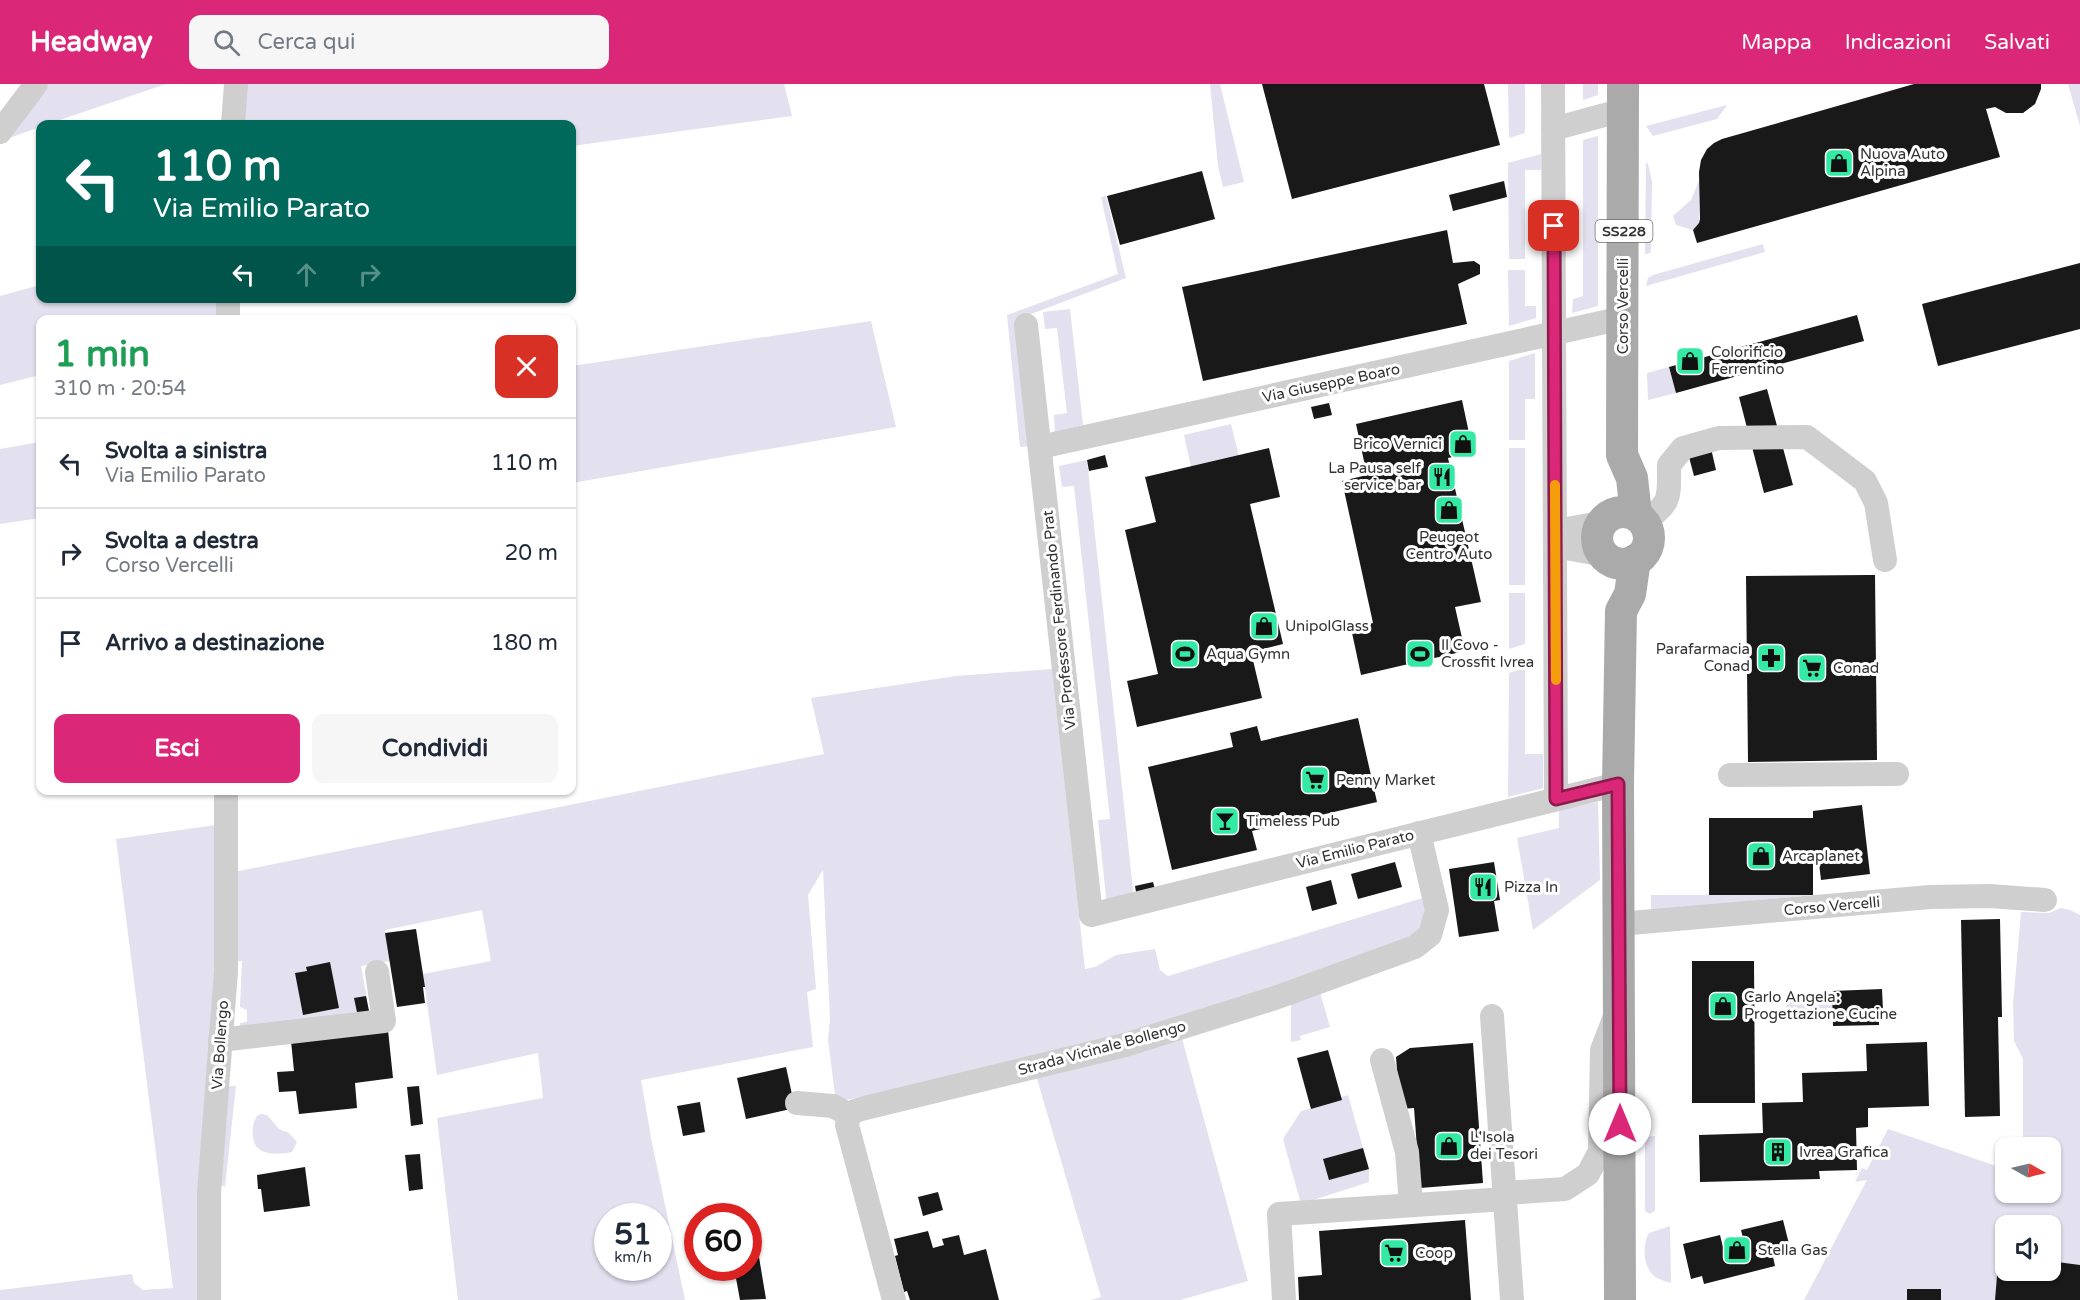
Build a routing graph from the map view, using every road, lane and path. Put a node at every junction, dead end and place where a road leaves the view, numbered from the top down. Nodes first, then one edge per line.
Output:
1 (36, 84) edge
2 (236, 84) edge
3 (1553, 84) edge
4 (1623, 97) edge
5 (233, 120) edge
6 (1553, 129) junction
7 (0, 132) edge
8 (1623, 318) junction
9 (1026, 325) dead end
10 (1554, 334) junction
11 (1040, 447) junction
12 (1623, 519) junction
13 (1555, 538) junction
14 (1616, 559) junction
15 (1885, 560) dead end
16 (1897, 774) dead end
17 (1730, 775) dead end
18 (1618, 784) junction
19 (226, 795) edge
20 (1556, 799) junction
21 (1419, 833) junction
22 (2045, 900) dead end
23 (1091, 915) joint
24 (1619, 924) junction
25 (377, 972) dead end
26 (1620, 1003) junction
27 (1492, 1016) dead end
28 (220, 1040) junction
29 (1382, 1060) dead end
30 (797, 1103) dead end
31 (849, 1115) junction
32 (1505, 1196) junction
33 (1411, 1205) junction
34 (209, 1300) edge
35 (894, 1300) edge
36 (1284, 1300) edge
37 (1512, 1300) edge
38 (1620, 1300) edge

1 - 7 street
2 - 5 street
3 - 6 street
4 - 6 street
4 - 8 main road, Corso Vercelli / SS228
6 - 10 street
8 - 10 street, Via Giuseppe Boaro
8 - 12 main road, Corso Vercelli / SS228
9 - 11 street, Via Professore Ferdinando Prat
10 - 11 street, Via Giuseppe Boaro
10 - 13 street
11 - 23 street, Via Professore Ferdinando Prat
12 - 13 street
12 - 14 main road
12 - 14 main road
12 - 15 street
13 - 14 street
13 - 20 street
14 - 18 main road
16 - 17 street
18 - 20 street, Via Emilio Parato
18 - 24 main road
19 - 28 street, Via Bollengo
20 - 21 street, Via Emilio Parato
21 - 23 street, Via Emilio Parato
21 - 31 street, Strada Vicinale Bollengo
22 - 24 street, Corso Vercelli
24 - 26 main road
25 - 28 street
26 - 32 street
26 - 38 main road
27 - 32 street
28 - 34 street, Via Bollengo
29 - 33 street
30 - 31 street
31 - 35 street
32 - 33 street
32 - 37 street
33 - 36 street

